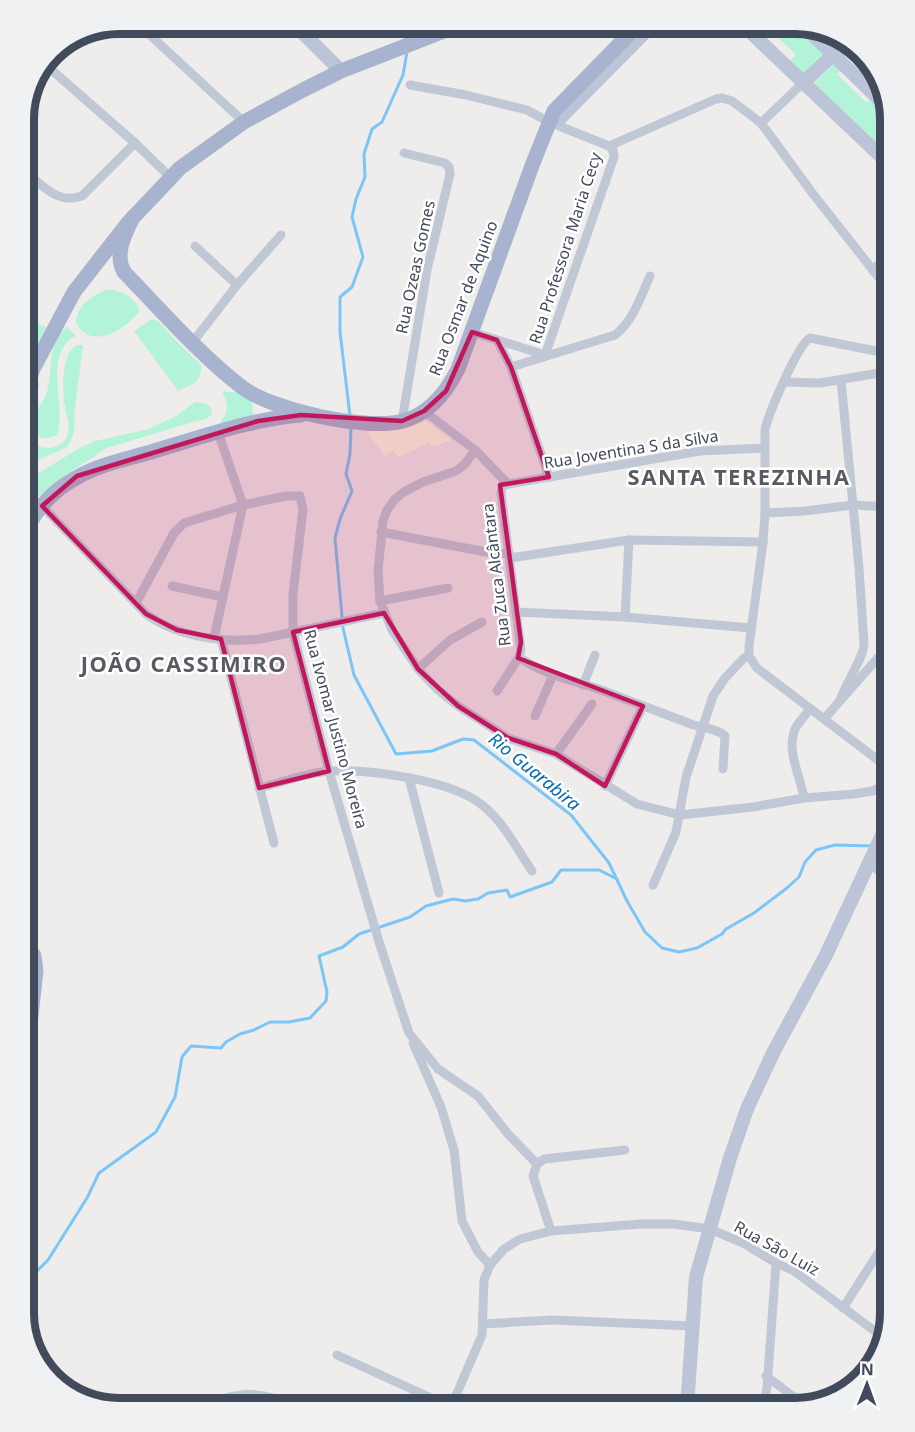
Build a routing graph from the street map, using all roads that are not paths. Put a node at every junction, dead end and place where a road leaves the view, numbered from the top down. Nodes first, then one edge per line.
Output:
1 (149, 34) edge
2 (304, 34) edge
3 (436, 34) edge
4 (628, 35) edge
5 (642, 35) edge
6 (754, 35) edge
7 (814, 37) edge
8 (841, 48) edge
9 (833, 56) junction
10 (51, 69) edge
11 (341, 71) junction
12 (804, 82) junction
13 (410, 85) dead end
14 (878, 99) edge
15 (244, 122) junction
16 (549, 122) junction
17 (761, 123) junction
18 (135, 143) junction
19 (609, 146) junction
20 (404, 153) dead end
21 (880, 155) edge
22 (170, 177) junction
23 (35, 179) edge
24 (133, 217) junction
25 (282, 235) dead end
26 (195, 246) dead end
27 (880, 263) edge
28 (873, 271) junction
29 (650, 276) dead end
30 (880, 280) edge
31 (237, 285) junction
32 (472, 332) junction
33 (497, 340) junction
34 (192, 343) junction
35 (880, 352) edge
36 (545, 355) junction
37 (35, 357) edge
38 (511, 367) junction
39 (880, 373) edge
40 (841, 380) junction
41 (785, 382) junction
42 (262, 398) junction
43 (424, 411) junction
44 (326, 417) junction
45 (258, 421) junction
46 (402, 421) junction
47 (218, 432) junction
48 (765, 448) junction
49 (475, 450) junction
50 (549, 477) junction
51 (506, 485) junction
52 (35, 502) edge
53 (243, 505) junction
54 (853, 505) junction
55 (42, 506) junction
56 (880, 506) edge
57 (765, 513) junction
58 (35, 518) edge
59 (381, 532) junction
60 (628, 540) junction
61 (763, 542) junction
62 (510, 556) junction
63 (172, 586) dead end
64 (448, 588) dead end
65 (223, 597) junction
66 (380, 601) junction
67 (136, 603) junction
68 (516, 612) junction
69 (384, 613) junction
70 (624, 617) junction
71 (482, 622) dead end
72 (751, 628) junction
73 (294, 632) junction
74 (218, 638) junction
75 (596, 655) dead end
76 (749, 656) junction
77 (880, 656) edge
78 (519, 657) junction
79 (418, 669) junction
80 (553, 675) junction
81 (583, 684) junction
82 (497, 691) dead end
83 (840, 701) junction
84 (592, 704) dead end
85 (643, 706) junction
86 (810, 709) junction
87 (535, 716) dead end
88 (824, 719) junction
89 (702, 728) junction
90 (556, 754) junction
91 (880, 762) edge
92 (723, 769) dead end
93 (329, 771) junction
94 (409, 778) junction
95 (605, 786) junction
96 (259, 788) junction
97 (880, 788) edge
98 (804, 798) junction
99 (680, 814) junction
100 (880, 841) edge
101 (274, 843) dead end
102 (870, 861) junction
103 (880, 869) edge
104 (532, 871) dead end
105 (653, 885) dead end
106 (440, 893) dead end
107 (34, 958) edge
108 (34, 987) edge
109 (409, 1033) junction
110 (625, 1150) dead end
111 (537, 1164) junction
112 (710, 1229) junction
113 (551, 1231) junction
114 (880, 1250) edge
115 (776, 1263) junction
116 (490, 1265) junction
117 (843, 1308) junction
118 (484, 1324) junction
119 (692, 1326) junction
120 (878, 1334) edge
121 (337, 1355) dead end
122 (766, 1376) junction
123 (227, 1397) edge
124 (274, 1397) edge
125 (431, 1397) edge
126 (456, 1398) edge
127 (688, 1398) edge
128 (764, 1398) edge
129 (795, 1398) edge

1 - 15 street
2 - 11 main road
3 - 11 main road
4 - 16 main road, Rua Osmar de Aquino
5 - 16 main road
6 - 12 main road
7 - 9 main road
8 - 9 main road
9 - 12 main road
9 - 14 main road
10 - 18 street
11 - 15 main road
12 - 17 street
12 - 21 main road
13 - 16 street
15 - 22 main road
16 - 19 street
16 - 32 main road, Rua Osmar de Aquino
17 - 19 street
17 - 28 street
18 - 22 street
18 - 23 street
19 - 36 street, Rua Professora Maria Cecy
20 - 46 street, Rua Ozeas Gomes
22 - 24 main road
24 - 34 main road, Rua Osmar de Aquino
24 - 37 main road
25 - 31 street
26 - 31 street
27 - 28 street
28 - 30 street
29 - 36 street
31 - 34 street
32 - 33 street, Rua Professora Maria Cecy
32 - 43 main road, Rua Osmar de Aquino
33 - 36 street, Rua Professora Maria Cecy
33 - 38 street
34 - 42 main road, Rua Osmar de Aquino
35 - 41 street
36 - 38 street
38 - 50 street
39 - 40 street
40 - 41 street
40 - 54 street
41 - 48 street
42 - 44 main road, Rua Osmar de Aquino
42 - 45 main road
43 - 46 main road, Rua Osmar de Aquino
43 - 49 street, Rua Zuca Alcântara
44 - 45 main road, Rua Osmar de Aquino
44 - 46 main road, Rua Osmar de Aquino
45 - 47 main road, Rua Osmar de Aquino
47 - 53 street
47 - 55 main road, Rua Osmar de Aquino
48 - 50 street, Rua Joventina S da Silva
48 - 57 street
49 - 51 street, Rua Zuca Alcântara
49 - 59 street
50 - 51 street, Rua Joventina S da Silva
51 - 62 street, Rua Zuca Alcântara
52 - 55 street
53 - 65 street
53 - 67 street
53 - 73 street, Rua Ivomar Justino Moreira
54 - 56 street
54 - 57 street
54 - 83 street
55 - 58 main road, Rua Osmar de Aquino
55 - 67 street
57 - 61 street
59 - 62 street
59 - 66 street
60 - 61 street
60 - 62 street
60 - 70 street
61 - 72 street
62 - 68 street, Rua Zuca Alcântara
63 - 65 street
64 - 66 street
65 - 74 street
66 - 69 street
67 - 74 street
68 - 70 street
68 - 78 street, Rua Zuca Alcântara
69 - 73 street
69 - 79 street
70 - 72 street
71 - 79 street
72 - 76 street
73 - 74 street
73 - 93 street, Rua Ivomar Justino Moreira
74 - 96 street
75 - 81 street
76 - 86 street
76 - 89 street
77 - 83 street
78 - 80 street
78 - 82 street, Rua Zuca Alcântara
79 - 90 street
80 - 81 street
80 - 87 street
81 - 85 street
83 - 88 street
84 - 90 street
85 - 89 street
85 - 95 street
86 - 88 street
86 - 98 street
88 - 91 street
89 - 92 street
89 - 99 street
90 - 95 street
93 - 94 street
93 - 96 street
93 - 109 street, Rua Ivomar Justino Moreira
94 - 104 street
94 - 106 street
95 - 99 street
96 - 101 street
97 - 98 street
98 - 99 street
99 - 105 street
100 - 102 main road
102 - 103 street
102 - 112 main road
107 - 108 main road
109 - 111 street
109 - 116 street, Rua Ivomar Justino Moreira
110 - 111 street
111 - 113 street
112 - 113 street, Rua São Luiz
112 - 115 street, Rua São Luiz
112 - 119 main road
113 - 116 street, Rua São Luiz
114 - 117 street
115 - 117 street, Rua São Luiz
115 - 122 street
116 - 118 street
117 - 120 street, Rua São Luiz
118 - 119 street
118 - 126 street
119 - 127 main road
121 - 125 street
122 - 128 street
122 - 129 street
123 - 124 street

